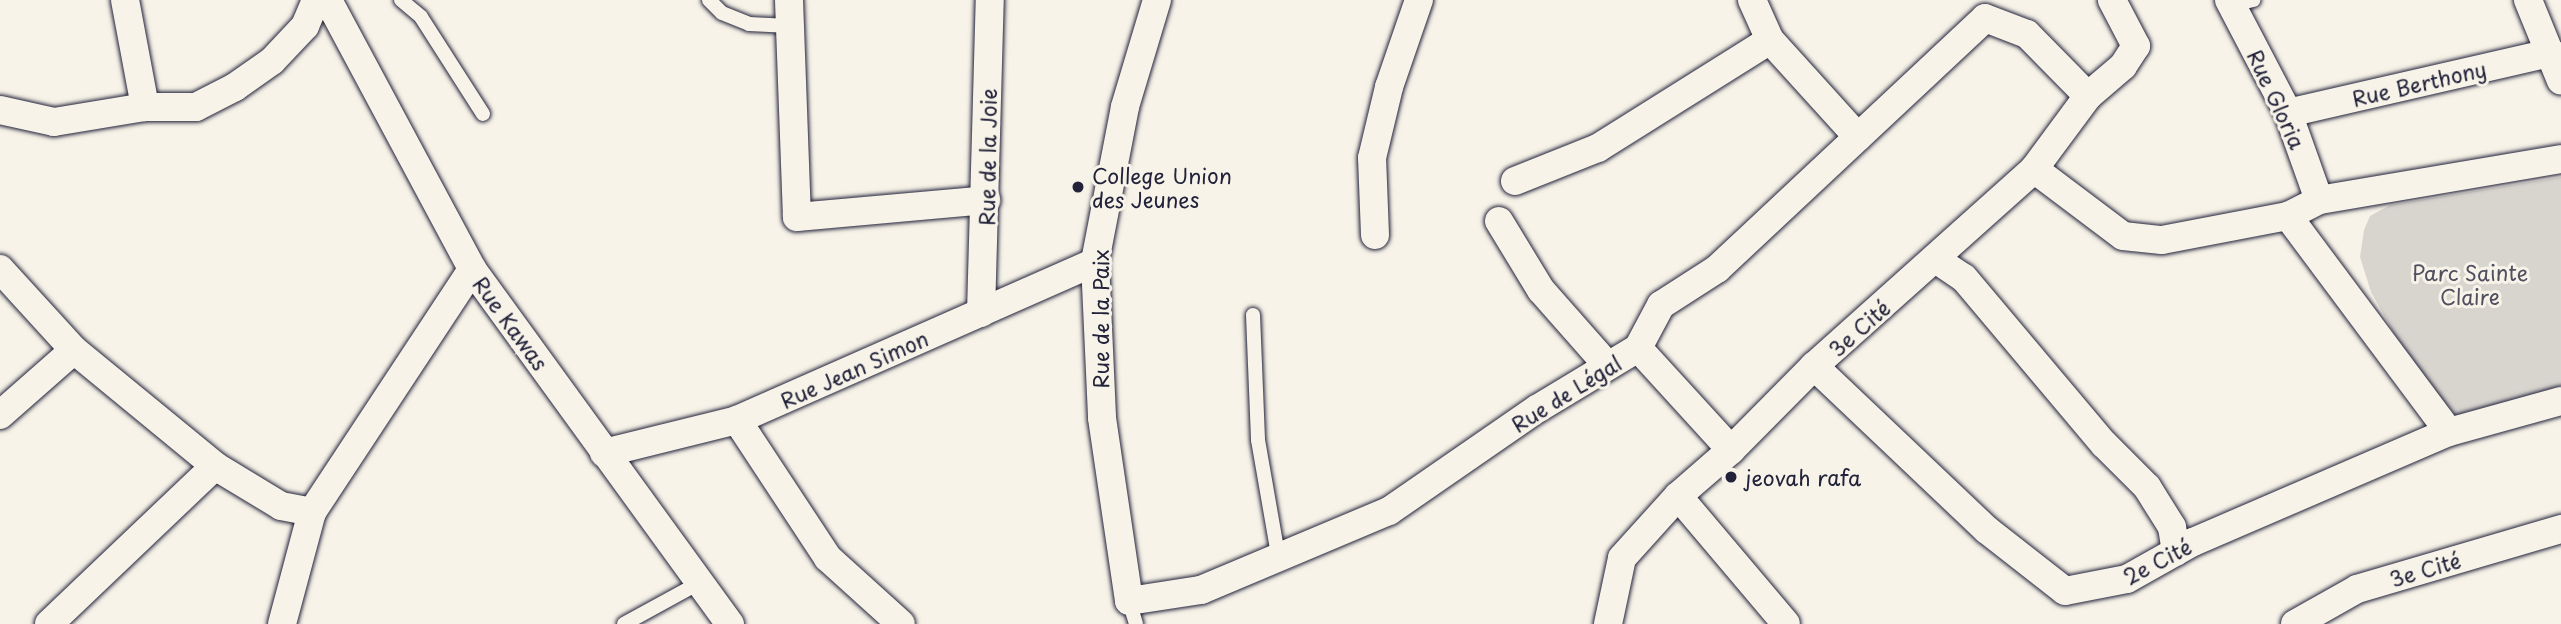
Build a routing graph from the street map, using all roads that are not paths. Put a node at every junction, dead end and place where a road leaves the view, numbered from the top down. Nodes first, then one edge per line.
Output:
1 (125, 0) edge
2 (316, 0) edge
3 (328, 0) edge
4 (401, 0) edge
5 (709, 0) edge
6 (990, 0) edge
7 (1157, 0) edge
8 (1419, 0) edge
9 (1752, 0) edge
10 (2112, 0) edge
11 (2528, 0) edge
12 (2238, 2) edge
13 (789, 13) edge
14 (1770, 40) junction
15 (2551, 53) junction
16 (2561, 81) edge
17 (2088, 96) junction
18 (145, 107) junction
19 (0, 110) edge
20 (2288, 113) junction
21 (484, 114) dead end
22 (1857, 138) junction
23 (2561, 159) edge
24 (2036, 164) junction
25 (1515, 181) dead end
26 (986, 200) junction
27 (2319, 200) junction
28 (2288, 216) junction
29 (1499, 221) dead end
30 (1375, 235) dead end
31 (1937, 260) junction
32 (1096, 262) junction
33 (0, 269) edge
34 (472, 269) junction
35 (982, 313) junction
36 (1253, 315) dead end
37 (1638, 348) junction
38 (74, 350) junction
39 (1608, 366) junction
40 (1814, 366) junction
41 (2561, 401) edge
42 (0, 415) edge
43 (737, 420) junction
44 (2449, 432) junction
45 (1731, 450) junction
46 (604, 453) junction
47 (215, 466) junction
48 (1678, 496) junction
49 (312, 512) junction
50 (2561, 529) edge
51 (2176, 552) junction
52 (1279, 559) junction
53 (697, 584) junction
54 (1132, 612) edge
55 (49, 624) edge
56 (282, 624) edge
57 (624, 624) edge
58 (730, 624) edge
59 (901, 624) edge
60 (1608, 624) edge
61 (1786, 624) edge
62 (2295, 624) edge

1 - 18 street
2 - 18 street
3 - 34 street, Rue Kawas
4 - 21 lane
5 - 13 lane
6 - 26 street, Rue de la Joie
7 - 32 street, Rue de la Paix
8 - 30 street
9 - 14 street
10 - 17 street, 3e Cité
11 - 15 street
12 - 20 street, Rue Gloria
13 - 26 street
14 - 22 street
14 - 25 street
15 - 16 street
15 - 20 street, Rue Berthony
17 - 22 street, Rue de Légal
17 - 24 street, 3e Cité
18 - 19 street
20 - 27 street, Rue Gloria
22 - 37 street, Rue de Légal
23 - 27 street
24 - 28 street
24 - 31 street, 3e Cité
26 - 35 street, Rue de la Joie
27 - 28 street
28 - 44 street
29 - 39 street
31 - 40 street, 3e Cité
31 - 51 street
32 - 35 street, Rue Jean Simon
32 - 54 street, Rue de la Paix
33 - 38 street
34 - 46 street, Rue Kawas
34 - 49 street
35 - 43 street, Rue Jean Simon
36 - 52 lane
37 - 39 street, Rue de Légal
37 - 45 street
38 - 42 street
38 - 47 street
39 - 52 street, Rue de Légal
40 - 45 street, 3e Cité
40 - 51 street, 2e Cité
41 - 44 street, 2e Cité
43 - 46 street, Rue Jean Simon
43 - 59 street
44 - 51 street, 2e Cité
45 - 48 street, 3e Cité
46 - 53 street, Rue Kawas
47 - 49 street
47 - 55 street
48 - 60 street, 3e Cité
48 - 61 street
49 - 56 street
50 - 62 street, 3e Cité
52 - 54 street, Rue de Légal
53 - 57 lane
53 - 58 street, Rue Kawas

